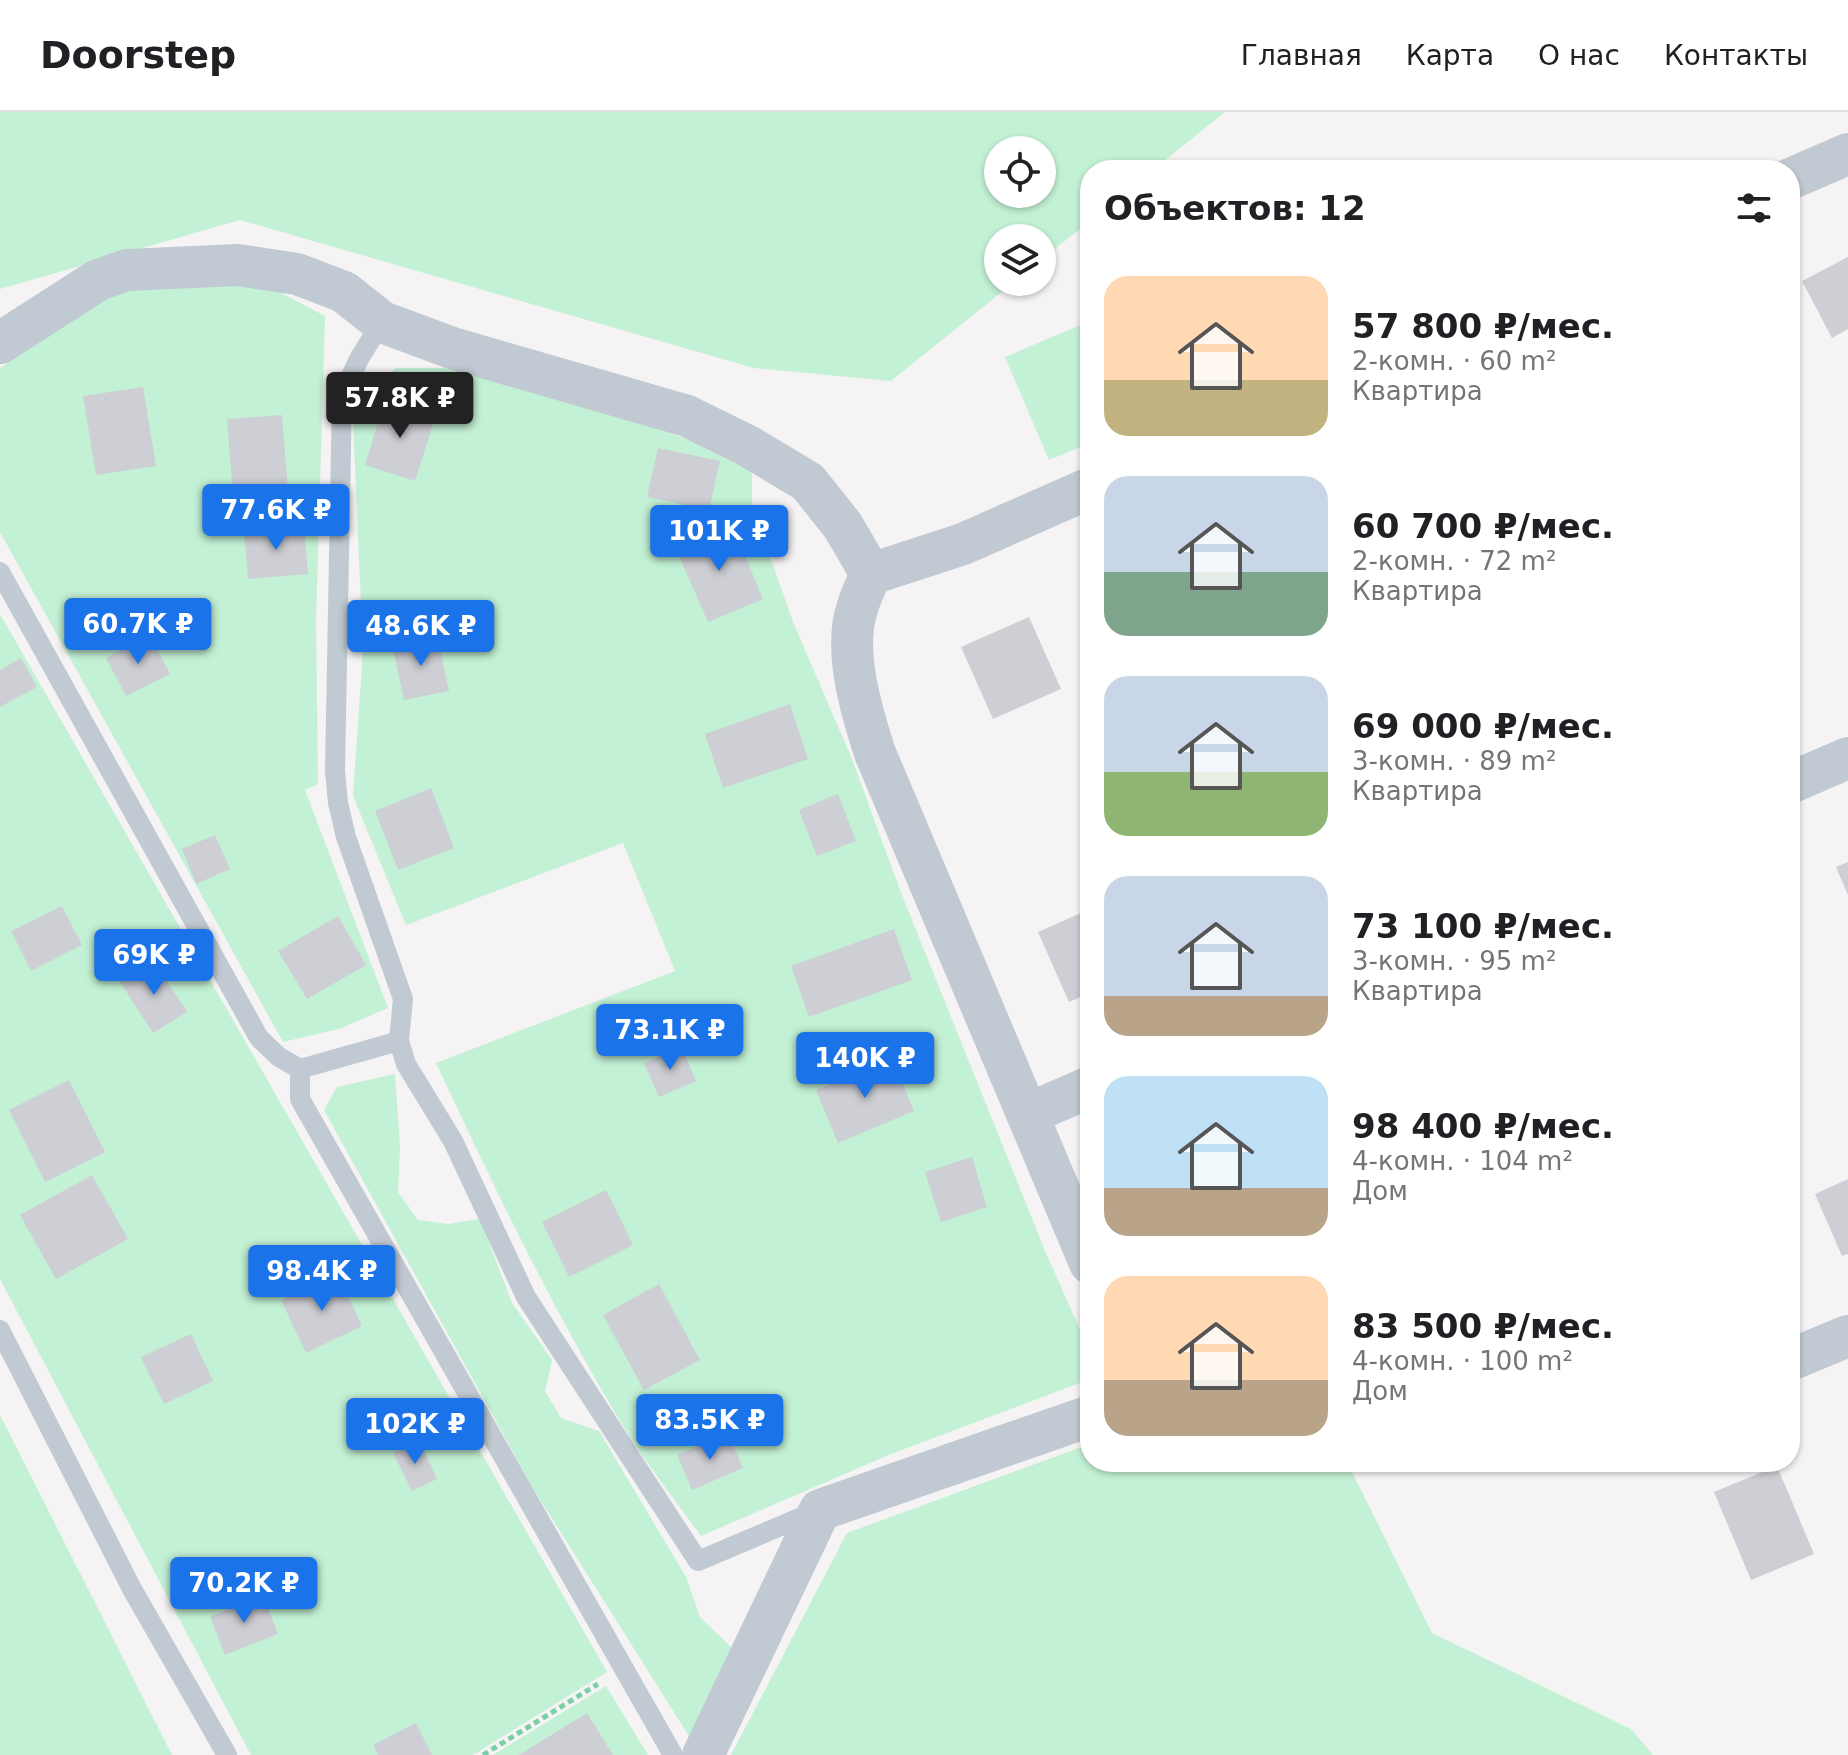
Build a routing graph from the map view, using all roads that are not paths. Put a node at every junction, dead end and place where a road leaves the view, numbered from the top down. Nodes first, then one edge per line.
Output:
1 (1848, 154) edge
2 (1800, 175) edge
3 (382, 322) junction
4 (0, 343) edge
5 (1080, 492) edge
6 (0, 572) edge
7 (871, 574) junction
8 (1848, 758) edge
9 (1800, 779) edge
10 (399, 1041) junction
11 (300, 1069) junction
12 (1080, 1091) edge
13 (1028, 1114) junction
14 (1080, 1239) edge
15 (0, 1330) edge
16 (1848, 1336) edge
17 (1800, 1356) edge
18 (1080, 1419) edge
19 (820, 1510) junction
20 (227, 1755) edge
21 (673, 1755) edge
22 (703, 1755) edge

1 - 2 street
3 - 4 street
3 - 7 street
3 - 10 lane
5 - 7 street
6 - 11 lane
7 - 13 street
8 - 9 street
10 - 11 lane
10 - 19 lane
11 - 21 lane
12 - 13 street
13 - 14 street
15 - 20 lane
16 - 17 street
18 - 19 street
19 - 22 street

